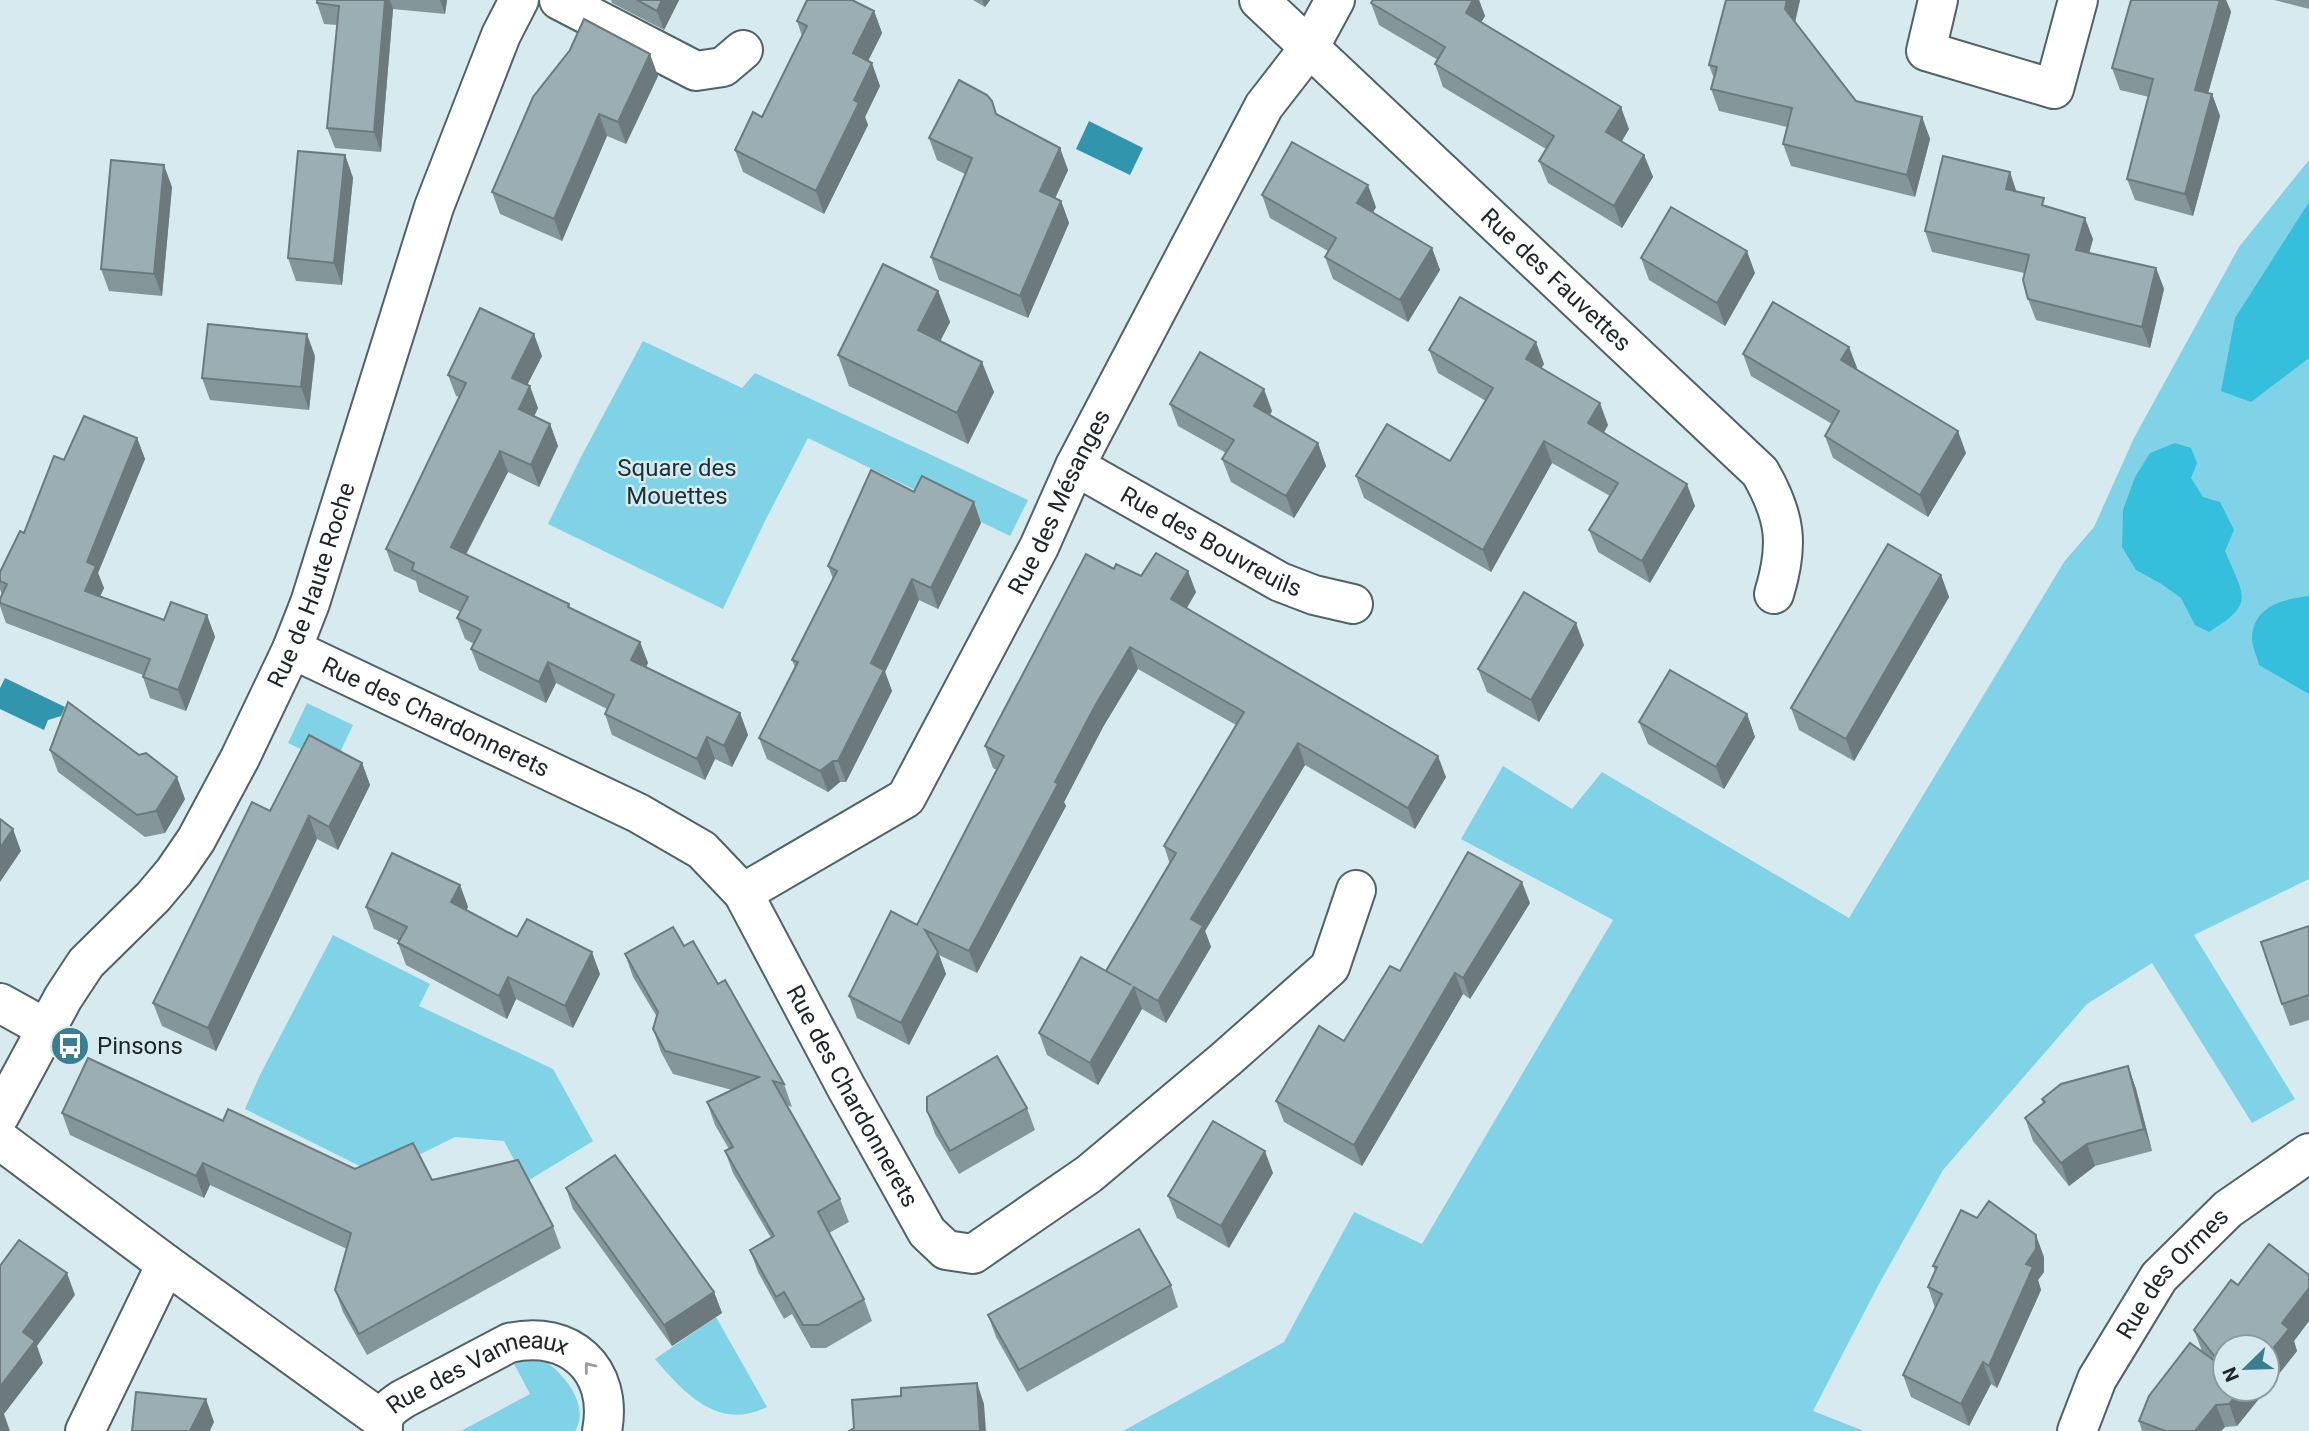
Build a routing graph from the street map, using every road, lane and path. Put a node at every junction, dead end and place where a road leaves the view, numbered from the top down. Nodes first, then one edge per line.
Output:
1 (519, 0) edge
2 (559, 0) edge
3 (1259, 0) edge
4 (1335, 0) edge
5 (1938, 0) edge
6 (2078, 0) edge
7 (1309, 48) junction
8 (743, 50) dead end
9 (1075, 466) junction
10 (1774, 594) dead end
11 (1353, 604) dead end
12 (292, 649) junction
13 (1356, 890) dead end
14 (743, 893) junction
15 (0, 1003) edge
16 (47, 1030) junction
17 (0, 1115) edge
18 (0, 1140) edge
19 (2309, 1153) edge
20 (166, 1264) junction
21 (383, 1425) edge
22 (85, 1431) edge
23 (602, 1431) edge
24 (2077, 1431) edge

1 - 12 street, Rue de Haute Roche
2 - 8 street
3 - 7 street, Rue des Fauvettes
4 - 7 street, Rue des Mésanges
5 - 6 street
7 - 9 street, Rue des Mésanges
7 - 10 street, Rue des Fauvettes
9 - 11 street, Rue des Bouvreuils
9 - 14 street, Rue des Mésanges
12 - 14 street, Rue des Chardonnerets
12 - 16 street, Rue de Haute Roche
13 - 14 street, Rue des Chardonnerets
15 - 16 street
16 - 17 street, Rue de Haute Roche
18 - 20 street, Rue des Vanneaux
19 - 24 street, Rue des Ormes
20 - 21 street, Rue des Vanneaux
20 - 22 street
23 -> 21 street, Rue des Vanneaux

